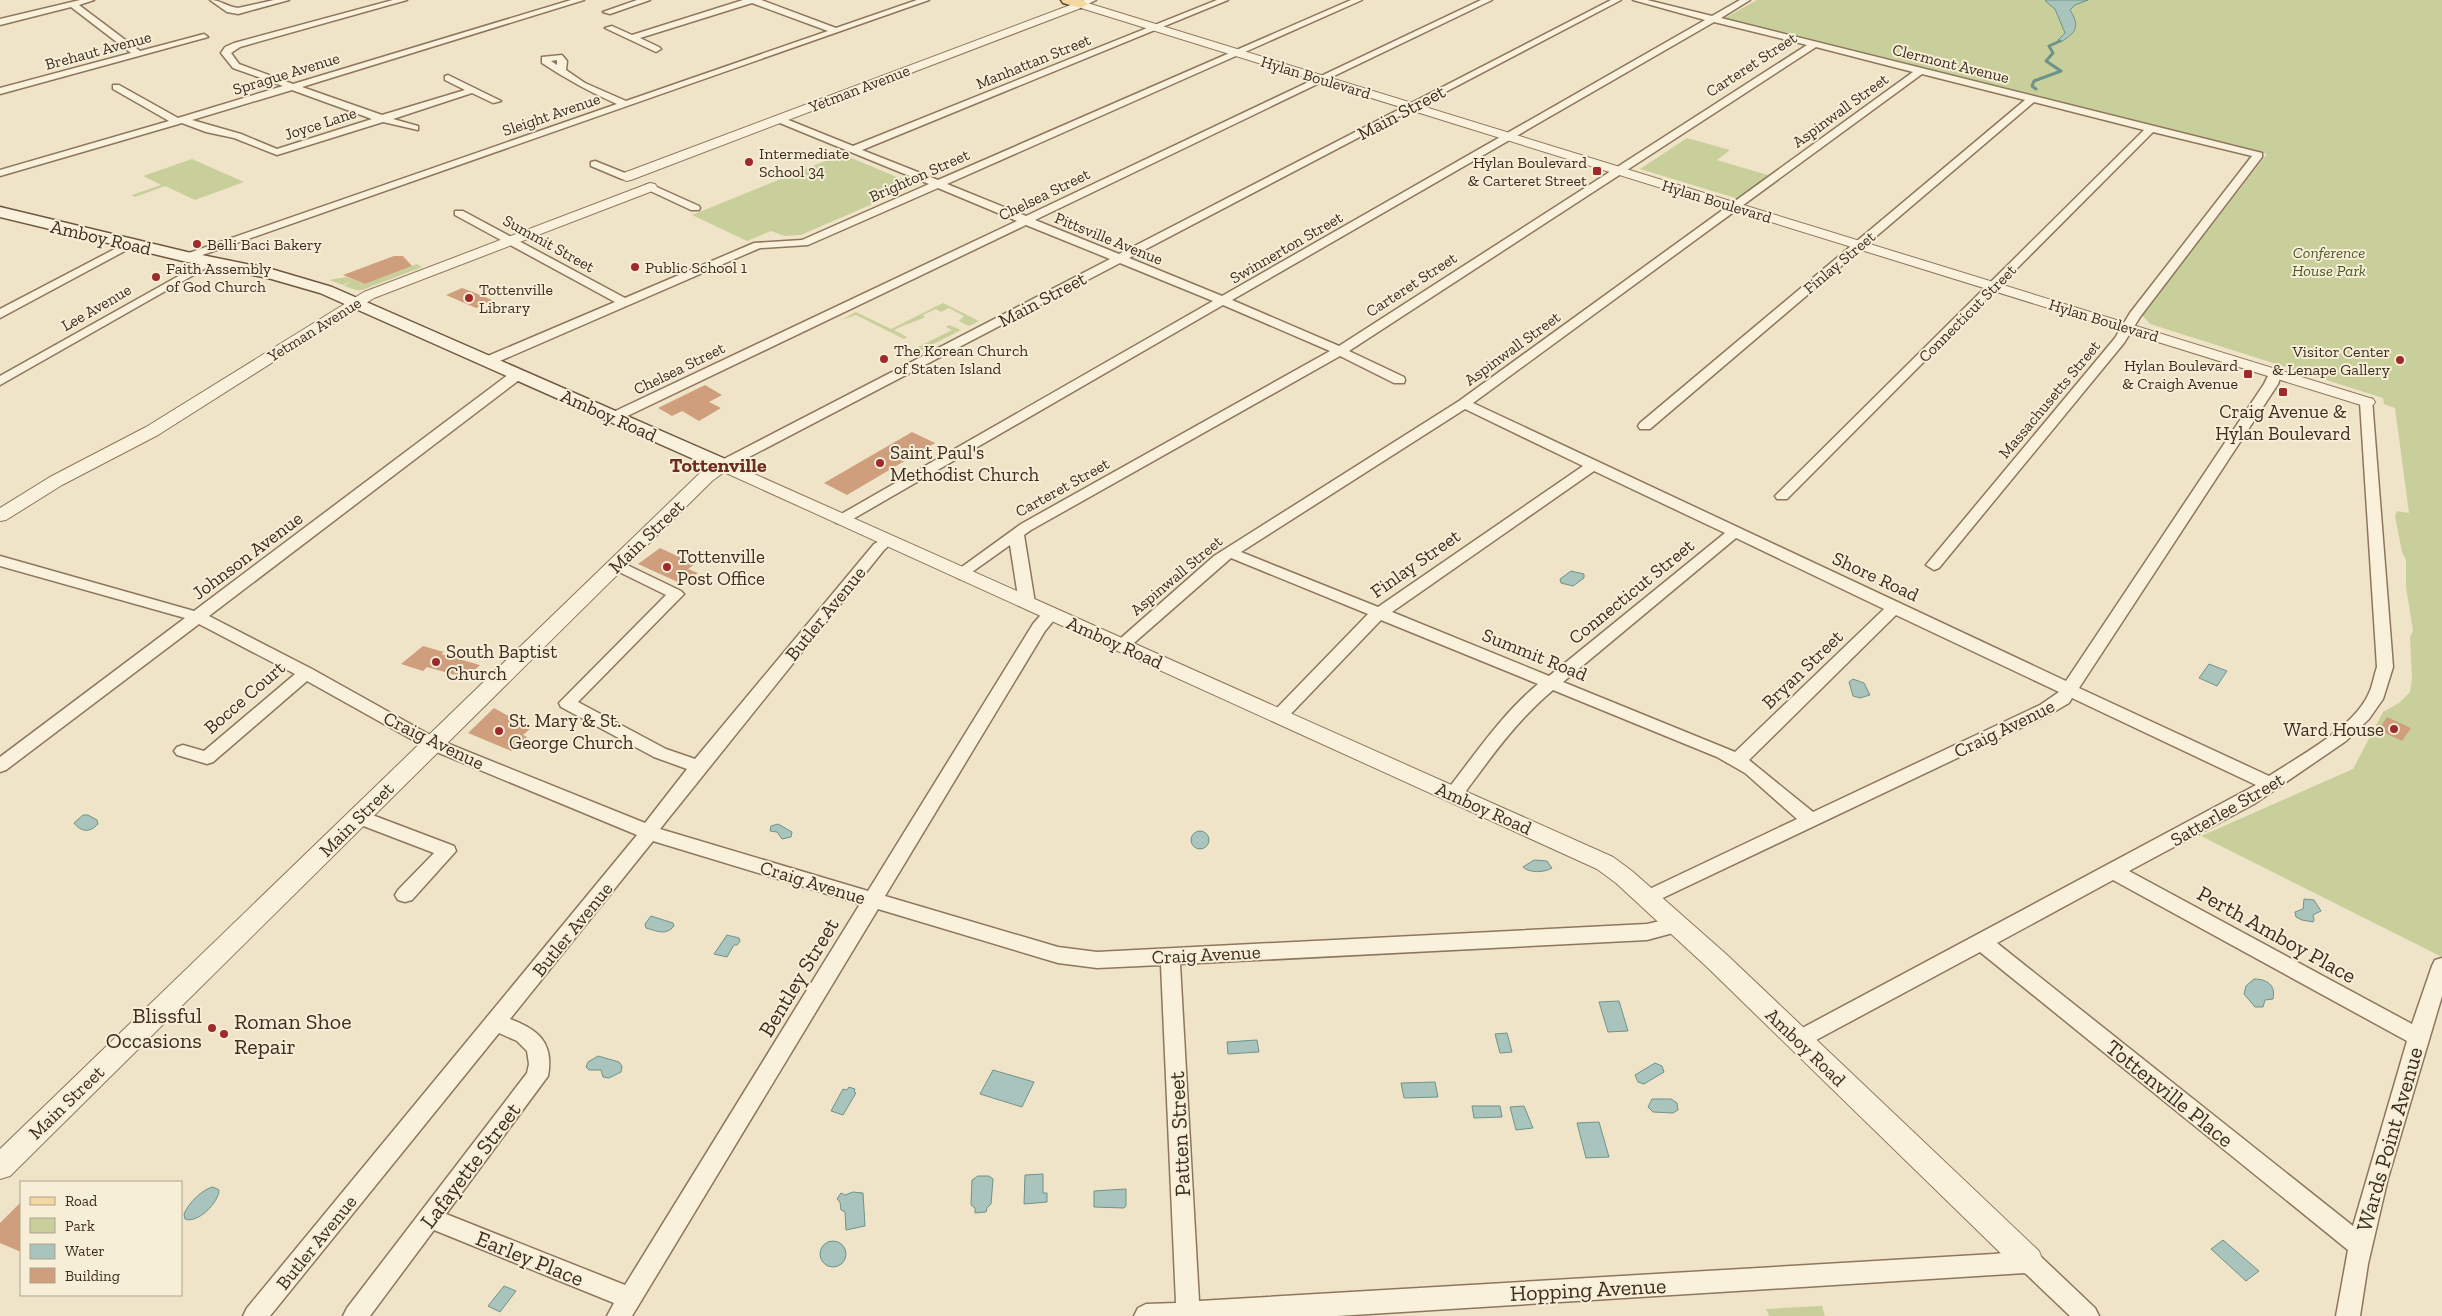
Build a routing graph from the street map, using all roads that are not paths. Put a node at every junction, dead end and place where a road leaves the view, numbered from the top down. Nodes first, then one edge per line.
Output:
1 (90, 0) edge
2 (214, 0) edge
3 (285, 0) edge
4 (403, 0) edge
5 (580, 0) edge
6 (752, 0) edge
7 (925, 0) edge
8 (1224, 0) edge
9 (1358, 0) edge
10 (1488, 0) edge
11 (1617, 0) edge
12 (1637, 0) edge
13 (1746, 0) edge
14 (639, 1) edge
15 (1081, 1) edge
16 (72, 4) junction
17 (607, 12) dead end
18 (1712, 19) junction
19 (0, 22) edge
20 (1157, 27) junction
21 (609, 28) dead end
22 (836, 31) junction
23 (204, 37) dead end
24 (632, 38) junction
25 (1813, 45) junction
26 (656, 49) dead end
27 (1239, 53) junction
28 (138, 54) junction
29 (1920, 71) junction
30 (561, 72) dead end
31 (448, 78) dead end
32 (1323, 79) junction
33 (116, 87) dead end
34 (292, 87) junction
35 (473, 90) junction
36 (0, 91) edge
37 (2032, 99) junction
38 (496, 101) dead end
39 (625, 104) junction
40 (1412, 106) junction
41 (381, 118) junction
42 (778, 119) junction
43 (180, 121) junction
44 (414, 128) dead end
45 (2151, 128) junction
46 (1510, 137) junction
47 (853, 150) junction
48 (2258, 155) joint
49 (595, 164) dead end
50 (1620, 171) junction
51 (0, 173) edge
52 (626, 177) junction
53 (937, 184) junction
54 (650, 187) junction
55 (1737, 207) junction
56 (694, 208) dead end
57 (0, 212) edge
58 (459, 213) dead end
59 (1025, 221) junction
60 (510, 241) junction
61 (130, 244) junction
62 (1860, 245) junction
63 (187, 257) junction
64 (1119, 259) junction
65 (209, 262) junction
66 (1993, 286) junction
67 (1224, 301) junction
68 (623, 302) junction
69 (356, 303) junction
70 (0, 314) edge
71 (2127, 327) junction
72 (1339, 351) junction
73 (488, 361) junction
74 (2276, 373) junction
75 (518, 374) junction
76 (1399, 380) dead end
77 (0, 381) edge
78 (2367, 402) joint
79 (1464, 404) junction
80 (614, 417) junction
81 (1645, 426) dead end
82 (724, 465) junction
83 (1593, 465) junction
84 (1782, 496) dead end
85 (0, 516) edge
86 (841, 520) junction
87 (1735, 532) junction
88 (1016, 533) junction
89 (887, 540) junction
90 (1229, 552) junction
91 (0, 561) edge
92 (616, 565) junction
93 (1934, 565) dead end
94 (960, 574) junction
95 (1027, 603) junction
96 (1895, 607) junction
97 (1380, 613) junction
98 (1051, 614) junction
99 (198, 617) junction
100 (1121, 645) junction
101 (306, 673) junction
102 (1551, 682) junction
103 (2070, 690) junction
104 (1279, 716) junction
105 (433, 744) junction
106 (183, 751) dead end
107 (1738, 760) junction
108 (0, 766) edge
109 (699, 767) junction
110 (2271, 785) junction
111 (1454, 794) junction
112 (359, 817) junction
113 (1810, 820) junction
114 (648, 832) junction
115 (2114, 872) junction
116 (405, 894) dead end
117 (1648, 898) junction
118 (873, 900) junction
119 (1677, 925) junction
120 (1982, 942) junction
121 (1170, 956) junction
122 (2442, 966) edge
123 (496, 1023) junction
124 (2417, 1037) junction
125 (1798, 1040) junction
126 (0, 1167) edge
127 (430, 1218) junction
128 (2360, 1245) junction
129 (2029, 1261) junction
130 (624, 1307) edge
131 (1188, 1313) junction
132 (255, 1316) edge
133 (354, 1316) edge
134 (1146, 1316) edge
135 (2087, 1316) edge
136 (2348, 1316) edge

1 - 16 street
2 - 3 street
4 - 34 street
5 - 34 street, Sprague Avenue
6 - 22 street
6 - 24 street
7 - 22 street, Sleight Avenue
8 - 20 street, Manhattan Street
9 - 27 street, Brighton Street
10 - 32 street, Chelsea Street
11 - 40 street, Main Street
12 - 18 street, Clermont Avenue
13 - 18 street, Swinnerton Street
14 - 17 street
15 - 20 street, Hylan Boulevard
15 - 42 street, Yetman Avenue
16 - 19 street
16 - 28 street
18 - 25 street, Clermont Avenue
18 - 46 street, Swinnerton Street
20 - 27 street, Hylan Boulevard
20 - 47 street, Manhattan Street
21 - 24 street
22 - 39 street, Sleight Avenue
23 - 28 street, Brehaut Avenue
24 - 26 street
25 - 29 street, Clermont Avenue
25 - 50 street, Carteret Street
27 - 32 street, Hylan Boulevard
27 - 53 street, Brighton Street
28 - 36 street, Brehaut Avenue
29 - 37 street, Clermont Avenue
29 - 55 street, Aspinwall Street
30 - 39 street
31 - 35 street
32 - 40 street, Hylan Boulevard
32 - 59 street, Chelsea Street
33 - 43 street, Joyce Lane
34 - 41 street
34 - 43 street, Sprague Avenue
35 - 38 street
35 - 41 street, Joyce Lane
37 - 45 street, Clermont Avenue
37 - 62 street, Finlay Street
39 - 63 street, Sleight Avenue
40 - 46 street, Hylan Boulevard
40 - 64 street, Main Street
41 - 43 street, Joyce Lane
41 - 44 street
42 - 47 street, Pittsville Avenue
42 - 52 street, Yetman Avenue
43 - 51 street, Sprague Avenue
45 - 48 street, Clermont Avenue
45 - 66 street, Connecticut Street
46 - 50 street, Hylan Boulevard
46 - 67 street, Swinnerton Street
47 - 53 street, Pittsville Avenue
48 - 71 street, Massachusetts Street
49 - 52 street
50 - 55 street, Hylan Boulevard
50 - 72 street, Carteret Street
52 - 54 street
53 - 59 street, Pittsville Avenue
53 - 68 street, Brighton Street
54 - 56 street
54 - 60 street, Yetman Avenue
55 - 62 street, Hylan Boulevard
55 - 79 street, Aspinwall Street
57 - 61 main road, Amboy Road
58 - 60 street, Summit Street
59 - 64 street, Pittsville Avenue
59 - 80 street, Chelsea Street
60 - 68 street, Summit Street
60 - 69 street, Yetman Avenue
61 - 63 main road, Amboy Road
61 - 70 street
62 - 66 street, Hylan Boulevard
62 - 81 street, Finlay Street
63 - 65 main road, Amboy Road
64 - 67 street, Pittsville Avenue
64 - 82 street, Main Street
65 - 69 main road, Amboy Road
65 - 77 street, Lee Avenue
66 - 71 street, Hylan Boulevard
66 - 84 street, Connecticut Street
67 - 72 street, Pittsville Avenue
67 - 86 street, Swinnerton Street
68 - 73 street, Brighton Street
69 - 73 main road, Amboy Road
69 - 85 street, Yetman Avenue
71 - 74 street, Hylan Boulevard
71 - 93 street, Massachusetts Street
72 - 76 street, Pittsville Avenue
72 - 88 street, Carteret Street
73 - 75 main road, Amboy Road
74 - 78 street, Hylan Boulevard
74 - 103 street, Craig Avenue
75 - 80 main road, Amboy Road
75 - 99 street, Johnson Avenue
78 - 110 street, Satterlee Street
79 - 83 street, Shore Road
79 - 90 street, Aspinwall Street
80 - 82 main road, Amboy Road
82 - 86 street, Amboy Road
82 - 92 street, Main Street
83 - 87 street, Shore Road
83 - 97 street, Finlay Street
86 - 89 street, Amboy Road
87 - 96 street, Shore Road
87 - 102 street, Connecticut Street
88 - 94 street, Carteret Street
88 - 95 street, Carteret Street
89 - 94 street, Amboy Road
89 - 109 street, Butler Avenue
90 - 97 street, Summit Road
90 - 100 street, Aspinwall Street
91 - 99 street, Craig Avenue
92 - 105 street, Main Street
92 - 109 street
94 - 95 street, Amboy Road
95 - 98 street, Amboy Road
96 - 103 street, Shore Road
96 - 107 street, Bryan Street
97 - 102 street, Summit Road
97 - 104 street, Finlay Street
98 - 100 street, Amboy Road
98 - 118 street, Bentley Street
99 - 101 street, Craig Avenue
99 - 108 street, Johnson Avenue
100 - 104 street, Amboy Road
101 - 105 street, Craig Avenue
101 - 106 street, Bocce Court
102 - 107 street, Summit Road
102 - 111 street, Connecticut Street
103 - 110 street, Shore Road
103 - 113 street, Craig Avenue
104 - 111 street, Amboy Road
105 - 112 street, Main Street
105 - 114 street, Craig Avenue
107 - 113 street, Summit Road
109 - 114 street, Butler Avenue
110 - 115 street, Satterlee Street
111 - 117 street, Amboy Road
112 - 116 street
112 - 126 street, Main Street
113 - 117 street, Craig Avenue
114 - 118 street, Craig Avenue
114 - 123 street, Butler Avenue
115 - 120 street, Satterlee Street
115 - 124 street, Perth Amboy Place
117 - 119 street, Amboy Road
118 - 121 street, Craig Avenue
118 - 130 street, Bentley Street
119 - 121 street, Craig Avenue
119 - 125 street, Amboy Road
120 - 125 street, Satterlee Street
120 - 128 street, Tottenville Place
121 - 131 street, Patten Street
122 - 124 street, Wards Point Avenue
123 - 127 street, Lafayette Street
123 - 132 street, Butler Avenue
124 - 128 street, Wards Point Avenue
125 - 129 street, Amboy Road
127 - 130 street, Earley Place
127 - 133 street, Lafayette Street
128 - 136 street, Wards Point Avenue
129 - 131 street, Hopping Avenue
129 - 135 street, Amboy Road
131 - 134 street, Hopping Avenue

